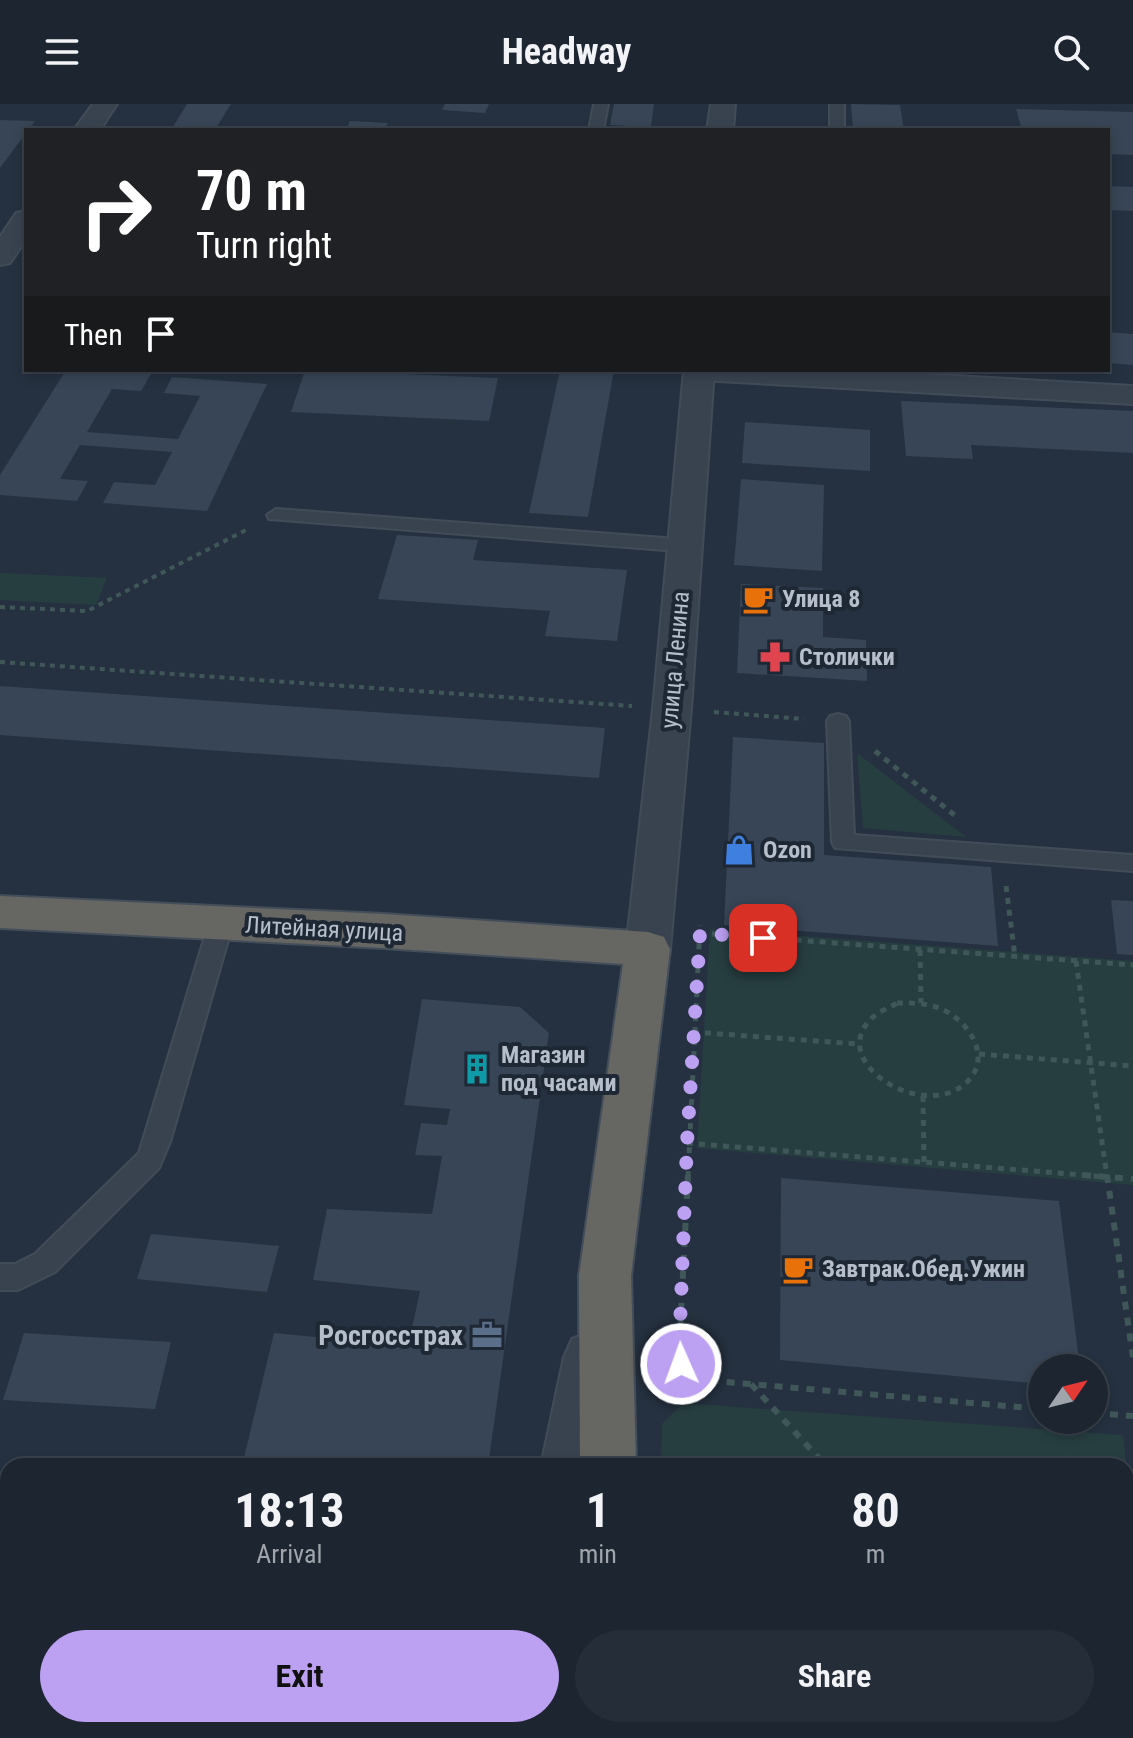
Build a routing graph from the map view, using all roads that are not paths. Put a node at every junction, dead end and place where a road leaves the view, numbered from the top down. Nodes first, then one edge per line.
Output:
1 (105, 104) edge
2 (601, 104) edge
3 (723, 104) edge
4 (837, 104) edge
5 (88, 128) edge
6 (596, 128) edge
7 (720, 128) edge
8 (837, 128) edge
9 (24, 222) edge
10 (0, 257) edge
11 (699, 372) edge
12 (734, 372) edge
13 (1133, 395) edge
14 (276, 515) road end
15 (665, 544) dead end
16 (838, 721) road end
17 (1133, 863) edge
18 (0, 912) edge
19 (221, 923) junction
20 (648, 949) junction
21 (605, 1276) junction
22 (0, 1277) edge
23 (571, 1458) edge
24 (608, 1458) edge

1 - 5 street
2 - 6 lane
3 - 7 street
4 - 8 lane
9 - 10 street
11 - 20 street, улица Ленина
12 - 13 street
14 - 15 lane
16 - 17 lane
18 - 19 highway, Литейная улица
19 - 20 highway, Литейная улица
19 - 22 lane
20 - 21 highway
21 - 23 street
21 - 24 highway

